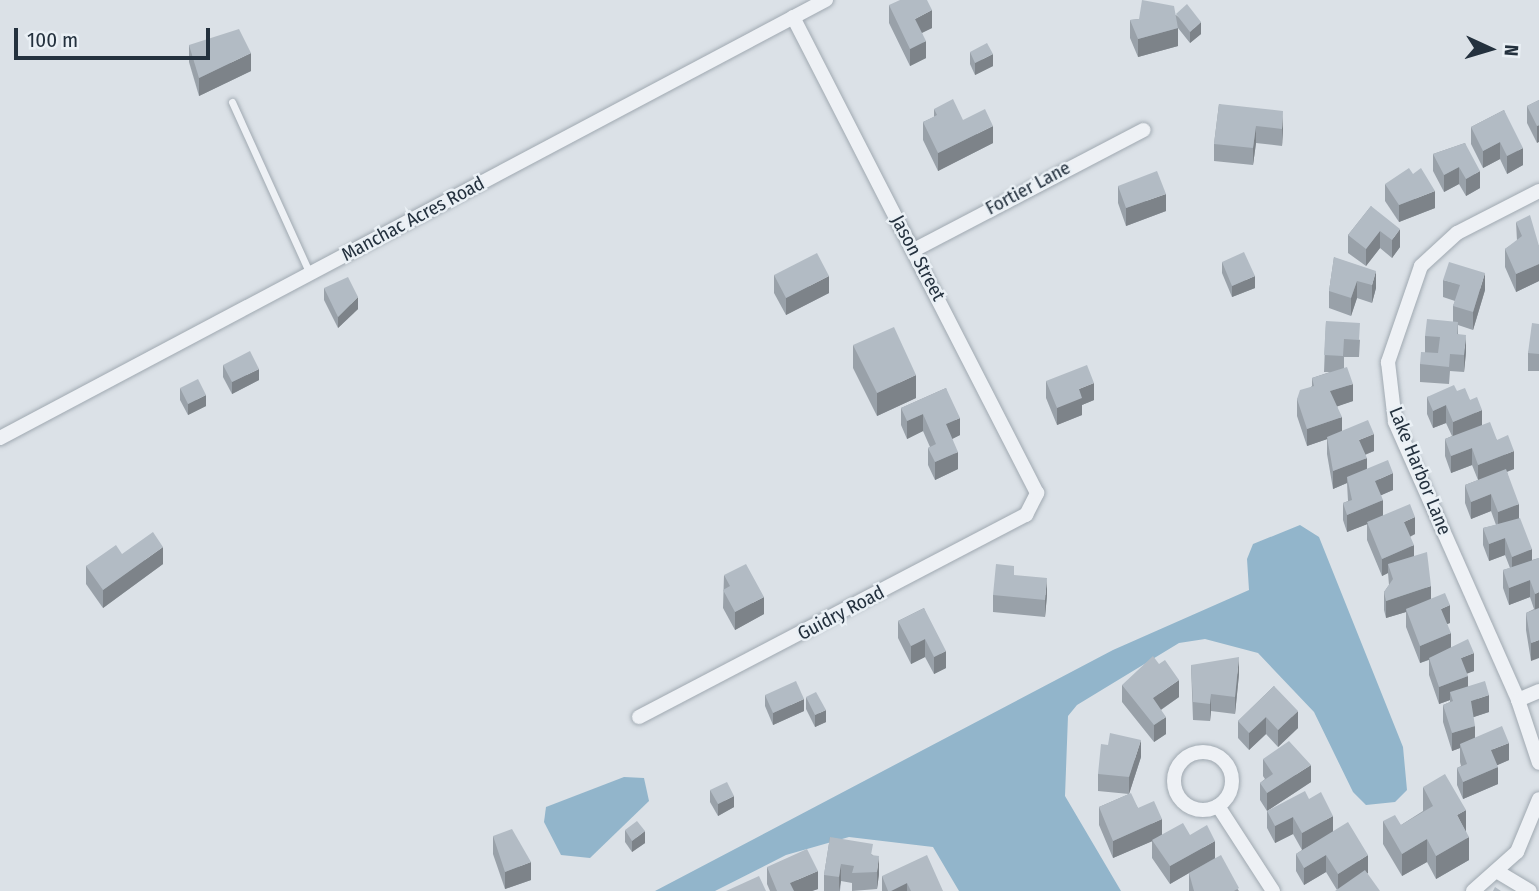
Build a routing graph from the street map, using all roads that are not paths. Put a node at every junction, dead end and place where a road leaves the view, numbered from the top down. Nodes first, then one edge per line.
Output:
1 (827, 0) edge
2 (793, 17) junction
3 (232, 102) dead end
4 (1144, 130) dead end
5 (1539, 191) edge
6 (914, 250) junction
7 (310, 274) junction
8 (0, 438) edge
9 (1035, 501) joint
10 (1539, 691) edge
11 (1518, 700) junction
12 (639, 717) dead end
13 (1539, 764) edge
14 (1539, 799) edge
15 (1218, 806) junction
16 (1536, 825) edge
17 (1498, 872) junction
18 (1273, 891) edge
19 (1473, 891) edge
20 (1530, 891) edge

1 - 2 street, Manchac Acres Road
2 - 6 street, Jason Street
2 - 7 street, Manchac Acres Road
3 - 7 lane
4 - 6 street, Fortier Lane
5 - 11 street, Lake Harbor Lane
6 - 9 street, Jason Street
7 - 8 street, Manchac Acres Road
9 - 12 street, Guidry Road
10 - 11 street
11 - 13 street, Lake Harbor Lane
14 - 16 street
15 - 15 street
15 - 18 street
16 - 17 street
17 - 19 street
17 - 20 street

